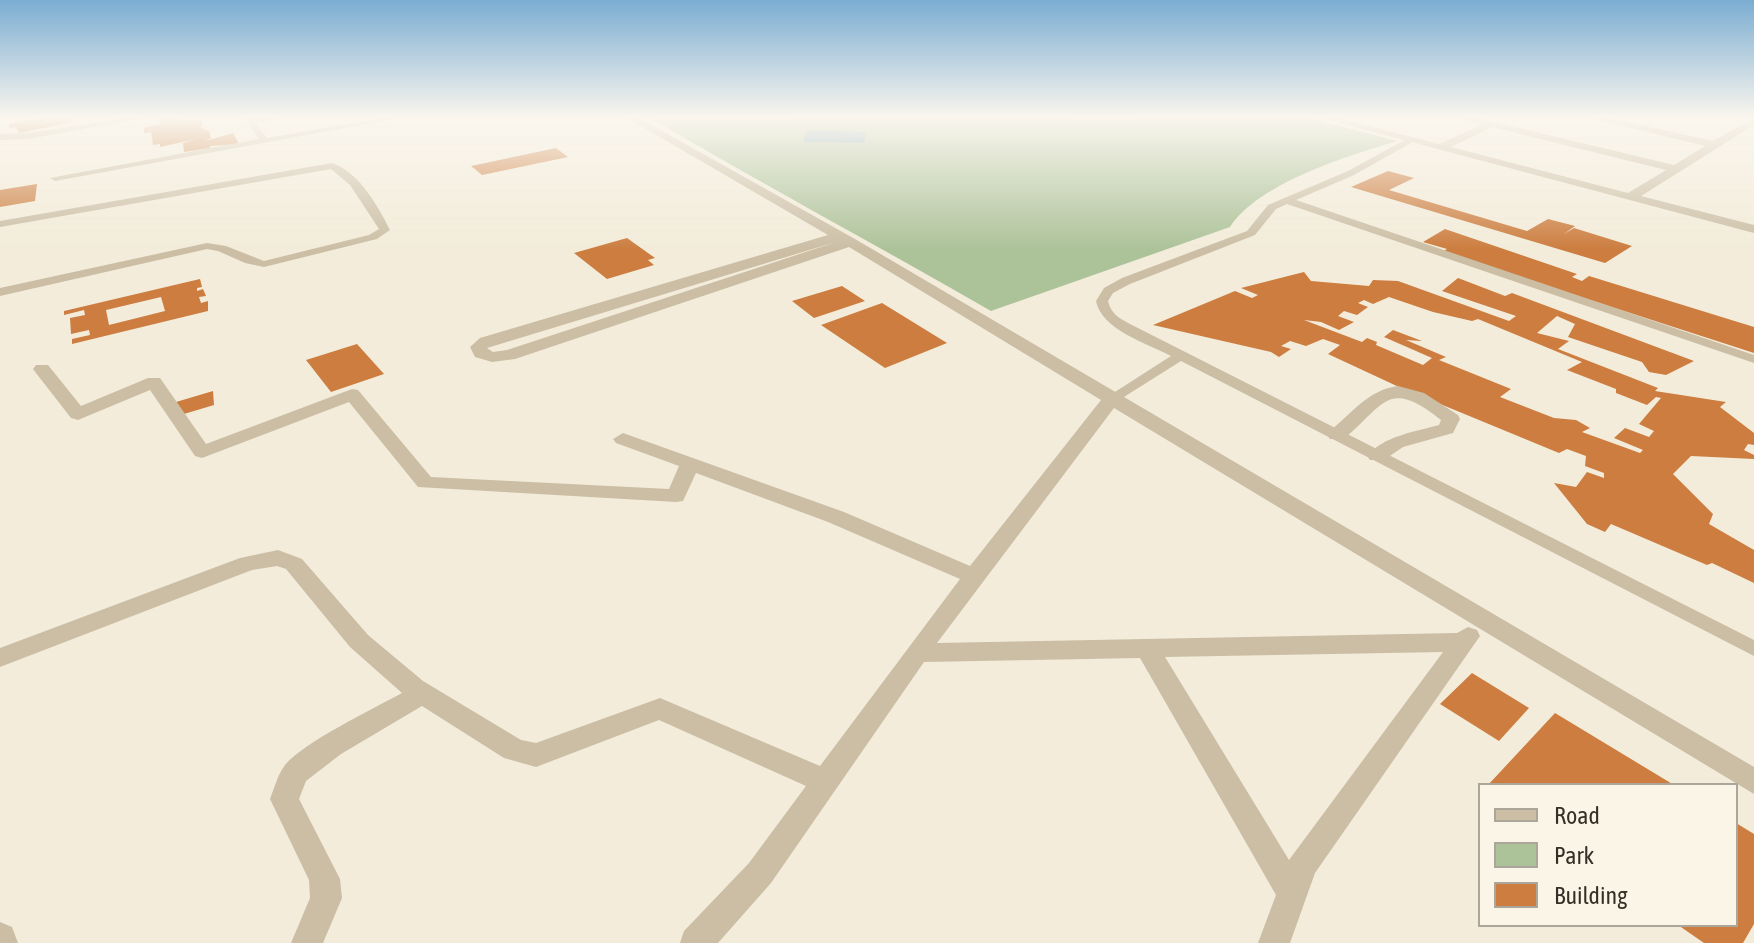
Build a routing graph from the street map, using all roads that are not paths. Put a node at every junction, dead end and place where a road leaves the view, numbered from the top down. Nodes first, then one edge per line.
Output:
1 (148, 162) edge
2 (712, 162) edge
3 (1371, 162) edge
4 (1494, 162) edge
5 (1649, 162) edge
6 (1685, 162) edge
7 (1674, 168) junction
8 (55, 178) dead end
9 (1630, 197) junction
10 (1285, 200) junction
11 (0, 224) edge
12 (1754, 229) edge
13 (844, 239) junction
14 (0, 292) edge
15 (1181, 355) junction
16 (1754, 359) edge
17 (42, 369) dead end
18 (1111, 399) junction
19 (1337, 435) junction
20 (623, 439) dead end
21 (1377, 456) junction
22 (690, 464) junction
23 (974, 576) junction
24 (1472, 631) junction
25 (1147, 648) junction
26 (1754, 649) edge
27 (917, 653) junction
28 (0, 658) edge
29 (423, 693) junction
30 (825, 781) junction
31 (1754, 782) edge
32 (1292, 893) junction
33 (307, 943) edge
34 (696, 943) edge
35 (1274, 943) edge

1 - 8 lane
2 - 13 street
3 - 10 lane
4 - 9 street
5 - 7 street
6 - 7 street
7 - 9 street
9 - 12 street
10 - 15 lane
10 - 16 lane
11 - 14 lane
13 - 13 street
13 - 18 street
15 - 18 lane
15 - 19 lane
17 - 22 street
18 - 23 street
18 - 24 street
19 - 21 lane
19 - 21 street
20 - 22 street
21 - 26 lane
22 - 23 street
23 - 27 street
24 - 25 street
24 - 31 street
24 - 32 street
25 - 27 street
25 - 32 street
27 - 30 street
28 - 29 street
29 - 30 street
29 - 33 street
30 - 34 street
32 - 35 street

